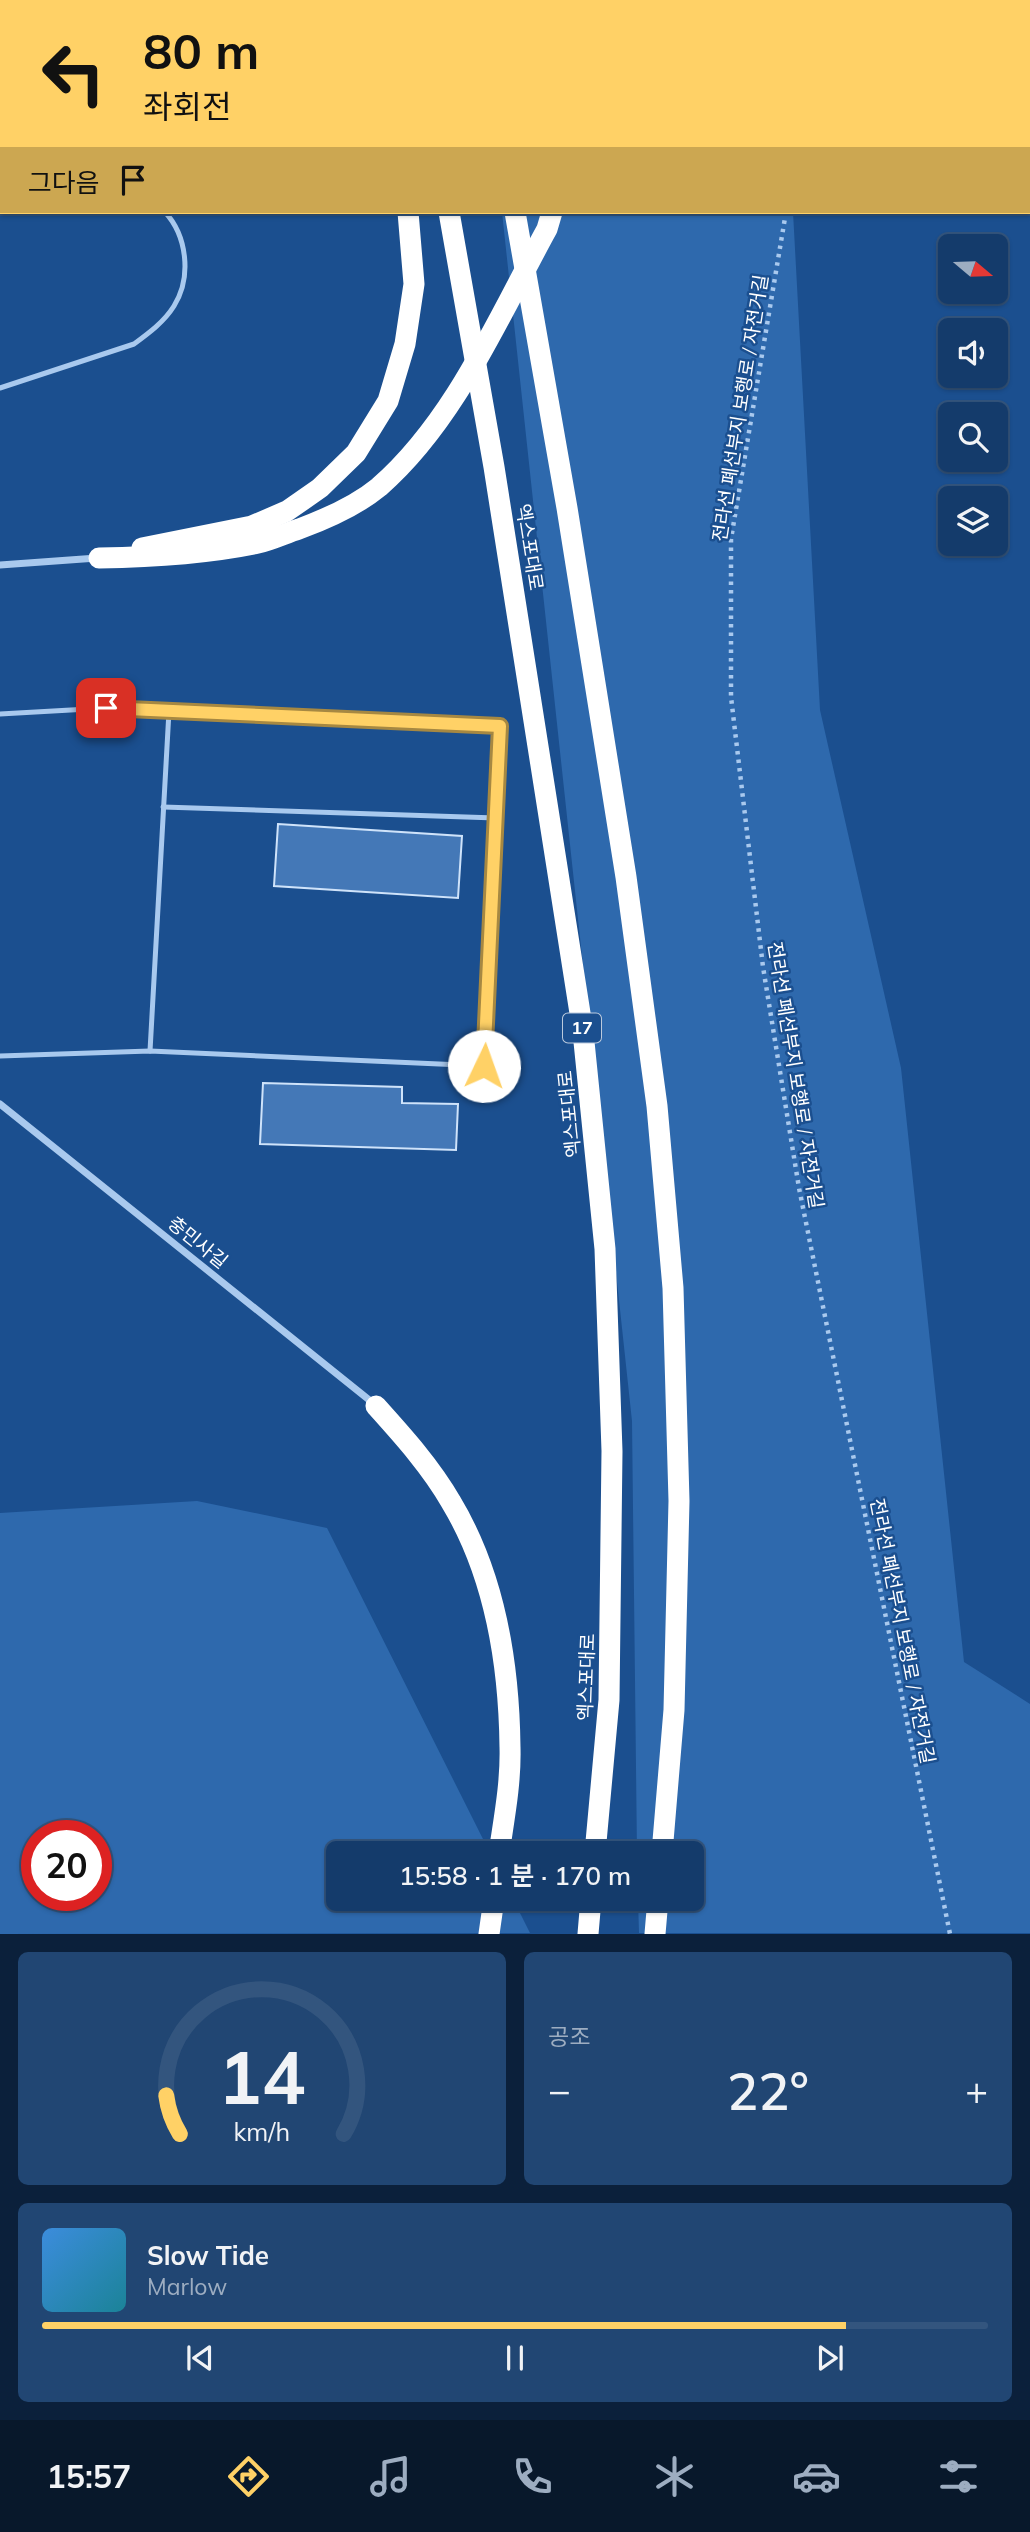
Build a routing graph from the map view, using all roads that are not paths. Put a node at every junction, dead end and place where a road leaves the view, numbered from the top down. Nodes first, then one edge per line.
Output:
1 (166, 214) edge
2 (408, 214) edge
3 (450, 214) edge
4 (515, 214) edge
5 (551, 214) edge
6 (0, 388) edge
7 (99, 558) junction
8 (0, 565) edge
9 (169, 711) junction
10 (0, 714) edge
11 (163, 807) junction
12 (496, 818) junction
13 (150, 1051) junction
14 (0, 1056) edge
15 (0, 1104) edge
16 (376, 1406) joint
17 (500, 1841) edge
18 (596, 1841) edge
19 (663, 1841) edge
20 (492, 1911) edge
21 (590, 1911) edge
22 (657, 1911) edge
23 (489, 1934) edge
24 (588, 1934) edge
25 (655, 1934) edge

1 - 6 lane
2 - 7 highway
3 - 18 highway, 엑스포대로 / 17, bridge
4 - 19 highway, bridge
5 - 7 highway
7 - 8 street
9 - 10 lane
9 - 11 lane
9 - 12 lane
11 - 12 lane
11 - 13 lane
12 - 13 lane
13 - 14 lane
15 - 16 street, 충민사길
16 - 17 highway
20 - 23 highway
21 - 24 highway
22 - 25 highway

